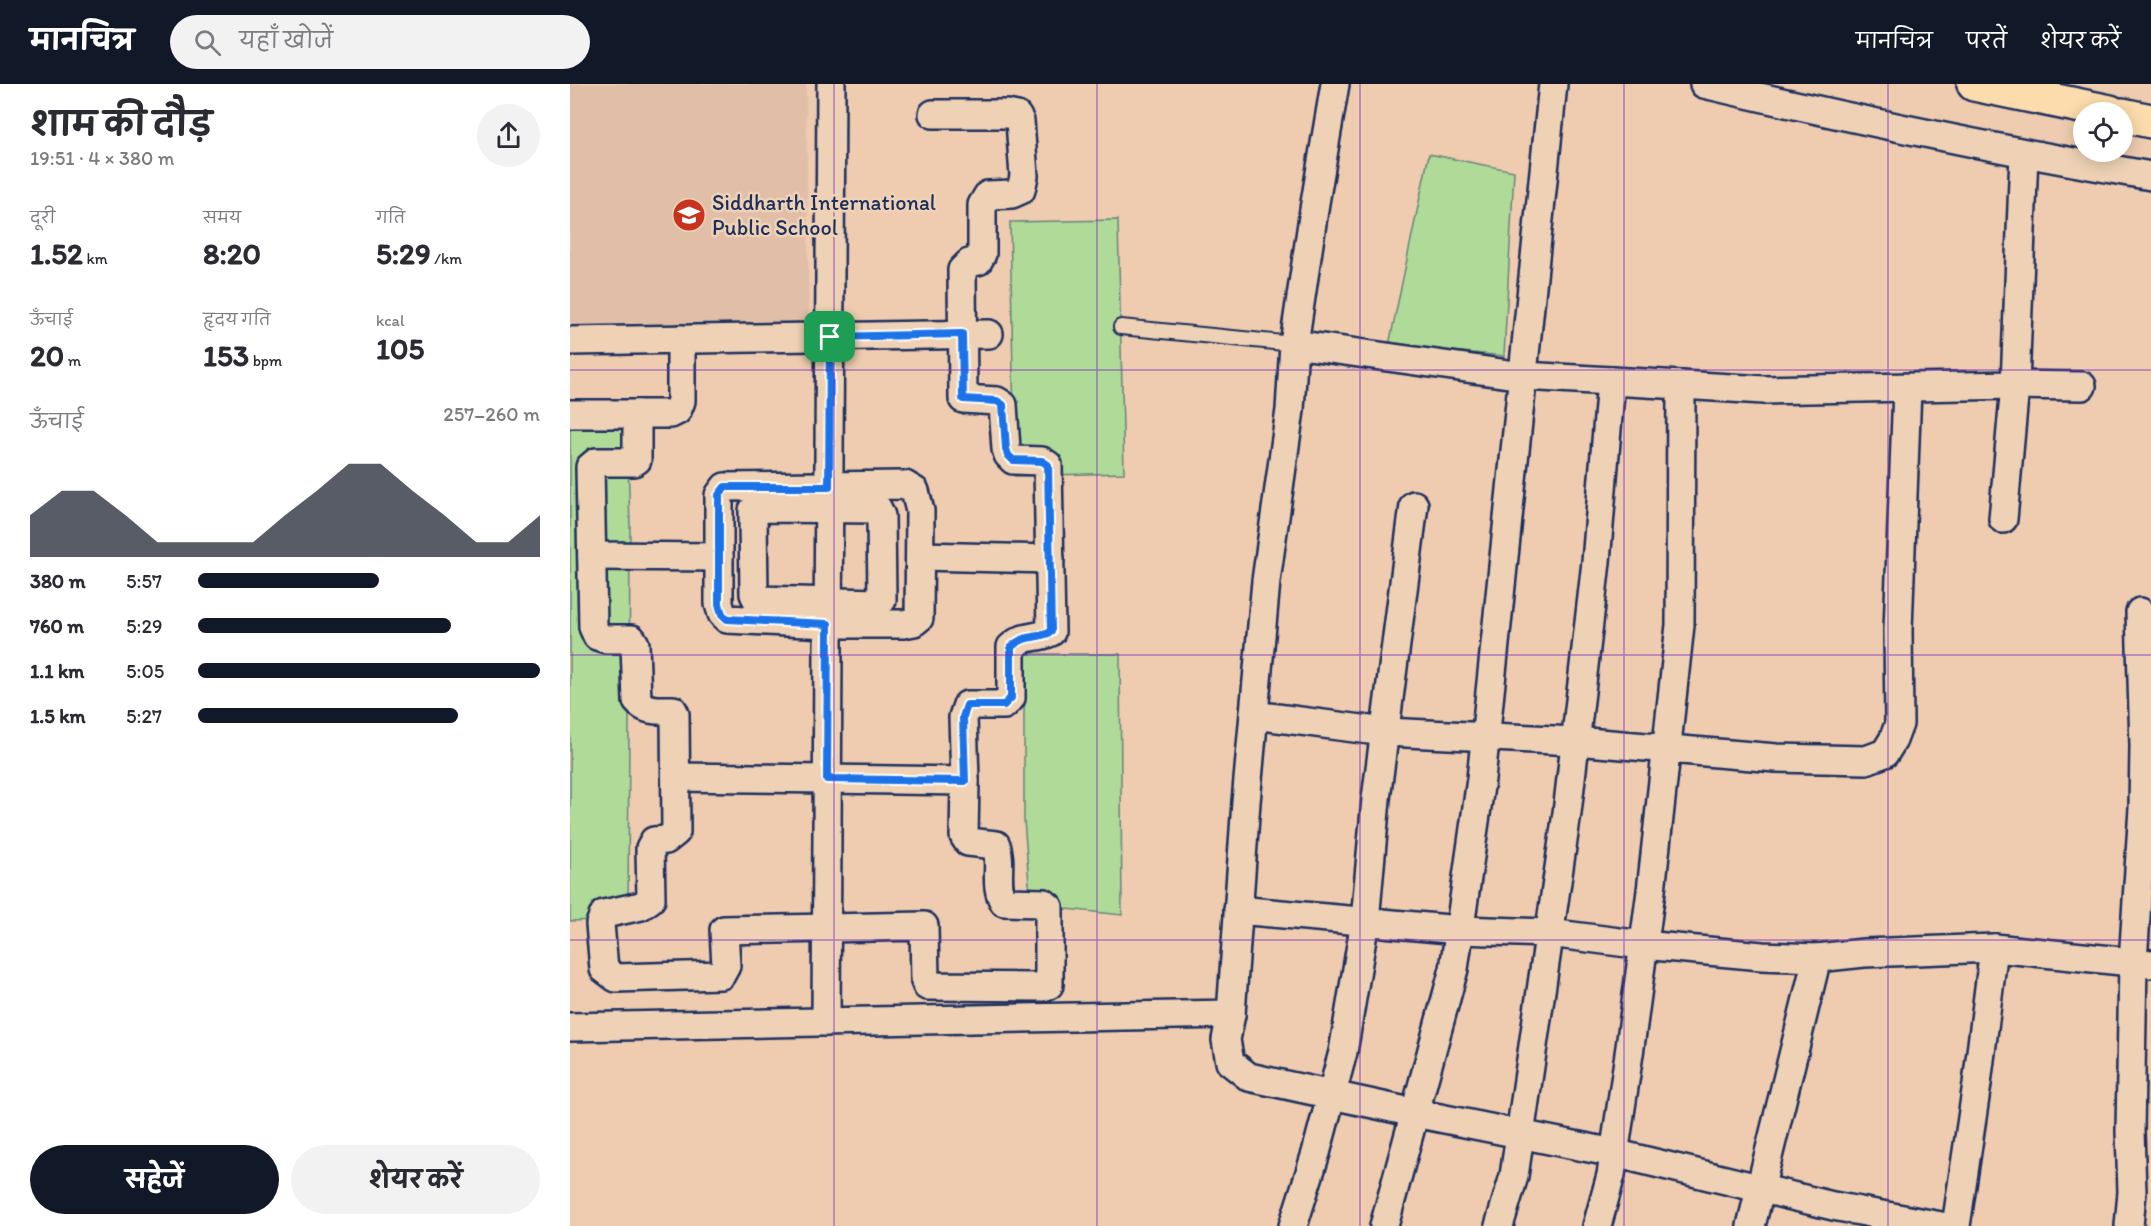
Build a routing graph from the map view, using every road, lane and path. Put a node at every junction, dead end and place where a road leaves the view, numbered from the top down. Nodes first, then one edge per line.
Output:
1 (831, 84) edge
2 (1335, 84) edge
3 (1553, 84) edge
4 (1704, 84) edge
5 (1974, 84) edge
6 (2073, 104) edge
7 (933, 114) dead end
8 (2133, 117) edge
9 (2151, 121) edge
10 (2024, 154) junction
11 (2151, 176) edge
12 (1121, 327) dead end
13 (962, 334) junction
14 (989, 334) dead end
15 (830, 337) junction
16 (681, 339) junction
17 (570, 341) edge
18 (1294, 344) junction
19 (1523, 376) junction
20 (1611, 381) junction
21 (1680, 385) junction
22 (2015, 385) junction
23 (2082, 386) dead end
24 (1907, 388) junction
25 (570, 414) edge
26 (637, 414) junction
27 (829, 498) junction
28 (1414, 505) dead end
29 (2003, 519) dead end
30 (592, 556) junction
31 (920, 556) junction
32 (719, 557) junction
33 (1050, 559) junction
34 (2140, 612) dead end
35 (828, 613) junction
36 (1254, 715) junction
37 (1385, 732) junction
38 (1485, 737) junction
39 (1575, 741) junction
40 (1665, 749) junction
41 (676, 777) junction
42 (827, 779) junction
43 (965, 781) junction
44 (1238, 910) junction
45 (1365, 921) junction
46 (826, 928) junction
47 (1460, 930) junction
48 (1550, 933) junction
49 (1643, 945) junction
50 (1994, 948) junction
51 (1817, 958) junction
52 (2142, 963) edge
53 (1231, 1014) junction
54 (826, 1022) junction
55 (570, 1027) edge
56 (1332, 1094) junction
57 (1415, 1113) junction
58 (1520, 1134) junction
59 (1614, 1153) junction
60 (1761, 1187) junction
61 (1293, 1226) edge
62 (1384, 1226) edge
63 (1499, 1226) edge
64 (1597, 1226) edge
65 (1751, 1226) edge
66 (1941, 1226) edge
67 (1956, 1226) edge
68 (2129, 1226) edge

1 - 15 street
2 - 18 street
3 - 19 street
4 - 10 street
5 - 6 highway
7 - 13 street
8 - 9 highway
10 - 11 street
10 - 22 street
12 - 18 lane
13 - 14 street
13 - 15 street
13 - 33 street
15 - 16 street
15 - 27 street
16 - 17 street
16 - 26 street
18 - 19 street
18 - 36 street
19 - 20 street
19 - 38 street
20 - 21 street
20 - 39 street
21 - 24 street
21 - 40 street
22 - 23 street
22 - 24 street
22 - 29 street
24 - 40 street
25 - 26 street
26 - 30 street
27 - 31 street
27 - 32 street
27 - 35 street
27 - 35 street
27 - 35 street
28 - 37 street
30 - 32 street
30 - 41 street
31 - 33 street
31 - 35 street
32 - 35 street
33 - 43 street
34 - 52 street
35 - 42 street
36 - 37 street
36 - 44 street
37 - 38 street
37 - 45 street
38 - 39 street
38 - 47 street
39 - 40 street
39 - 48 street
40 - 49 street
41 - 42 street
41 - 46 street
42 - 43 street
42 - 46 street
43 - 46 street
44 - 45 street
44 - 53 street
45 - 47 street
45 - 56 street
46 - 54 street
47 - 48 street
47 - 57 street
48 - 49 street
48 - 58 street
49 - 51 street
49 - 59 street
50 - 51 street
50 - 52 street
50 - 67 street
51 - 60 street
52 - 68 street
53 - 54 street
53 - 56 street
54 - 55 street
56 - 57 street
56 - 61 street
57 - 58 street
57 - 62 street
58 - 59 street
58 - 63 street
59 - 60 street
59 - 64 street
60 - 65 street
60 - 66 street

